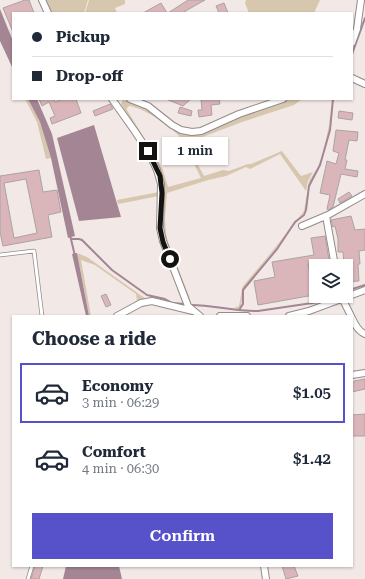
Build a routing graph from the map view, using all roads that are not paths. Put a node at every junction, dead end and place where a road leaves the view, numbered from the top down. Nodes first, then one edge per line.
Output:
1 (42, 0) edge
2 (361, 0) edge
3 (48, 12) edge
4 (353, 40) edge
5 (353, 78) edge
6 (365, 84) edge
7 (113, 100) edge
8 (133, 100) edge
9 (280, 100) edge
10 (365, 194) edge
11 (326, 216) junction
12 (302, 226) dead end
13 (0, 255) edge
14 (334, 259) edge
15 (365, 290) edge
16 (353, 294) edge
17 (327, 303) edge
18 (344, 303) edge
19 (194, 312) junction
20 (42, 315) edge
21 (119, 315) edge
22 (198, 315) edge
23 (292, 315) edge
24 (350, 315) edge
25 (353, 321) edge
26 (365, 334) edge
27 (365, 373) edge
28 (353, 376) edge
29 (32, 567) edge
30 (264, 567) edge
31 (28, 579) edge
32 (266, 579) edge

1 - 3 street
2 - 4 street
5 - 6 street
7 - 19 street
8 - 9 street
10 - 11 street
11 - 12 street
11 - 14 street
13 - 20 lane
15 - 16 street
17 - 23 street
18 - 24 street
19 - 21 street
19 - 22 street
25 - 26 street
27 - 28 street
29 - 31 lane
30 - 32 street

